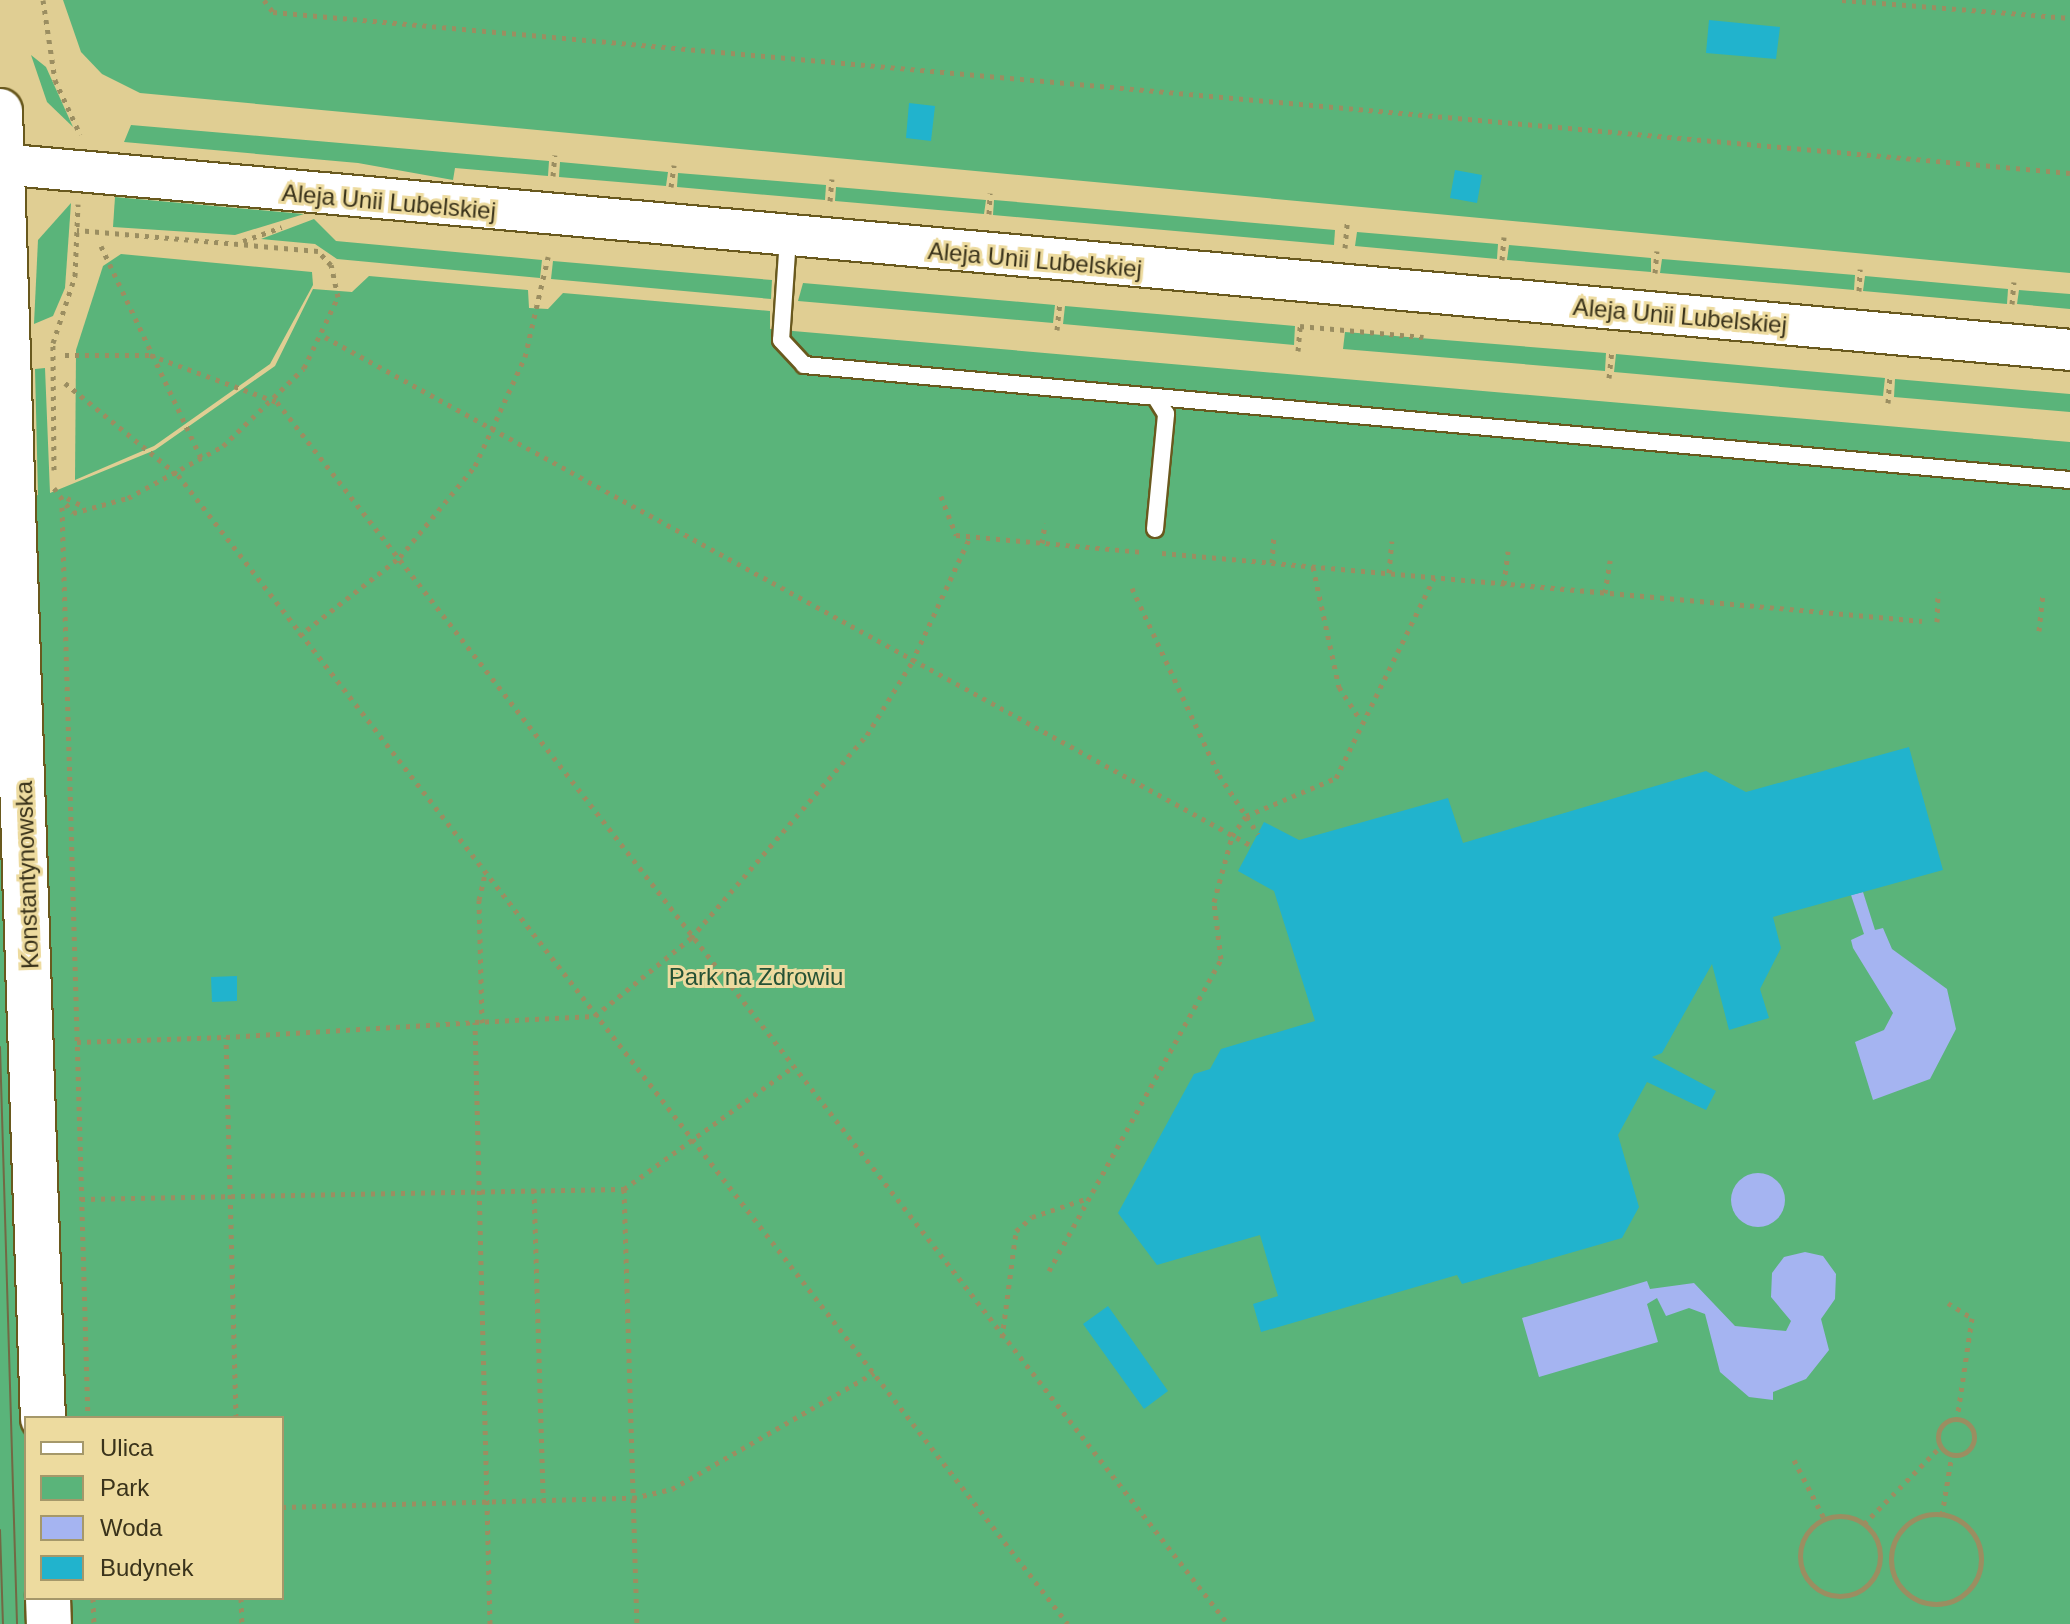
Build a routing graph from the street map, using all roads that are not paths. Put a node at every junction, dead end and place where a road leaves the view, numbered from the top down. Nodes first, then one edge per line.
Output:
1 (0, 111) edge
2 (3, 164) edge
3 (788, 238) junction
4 (6, 312) edge
5 (2070, 350) edge
6 (1156, 398) junction
7 (2070, 480) edge
8 (1155, 529) dead end
9 (43, 1416) edge
10 (48, 1600) edge
11 (49, 1624) edge

1 - 2 main road, Konstantynowska
2 - 3 street, Aleja Unii Lubelskiej
2 - 4 main road, Konstantynowska
3 - 5 street, Aleja Unii Lubelskiej
3 - 6 lane
4 - 9 main road, Konstantynowska
6 - 7 lane
6 - 8 lane
10 - 11 main road

